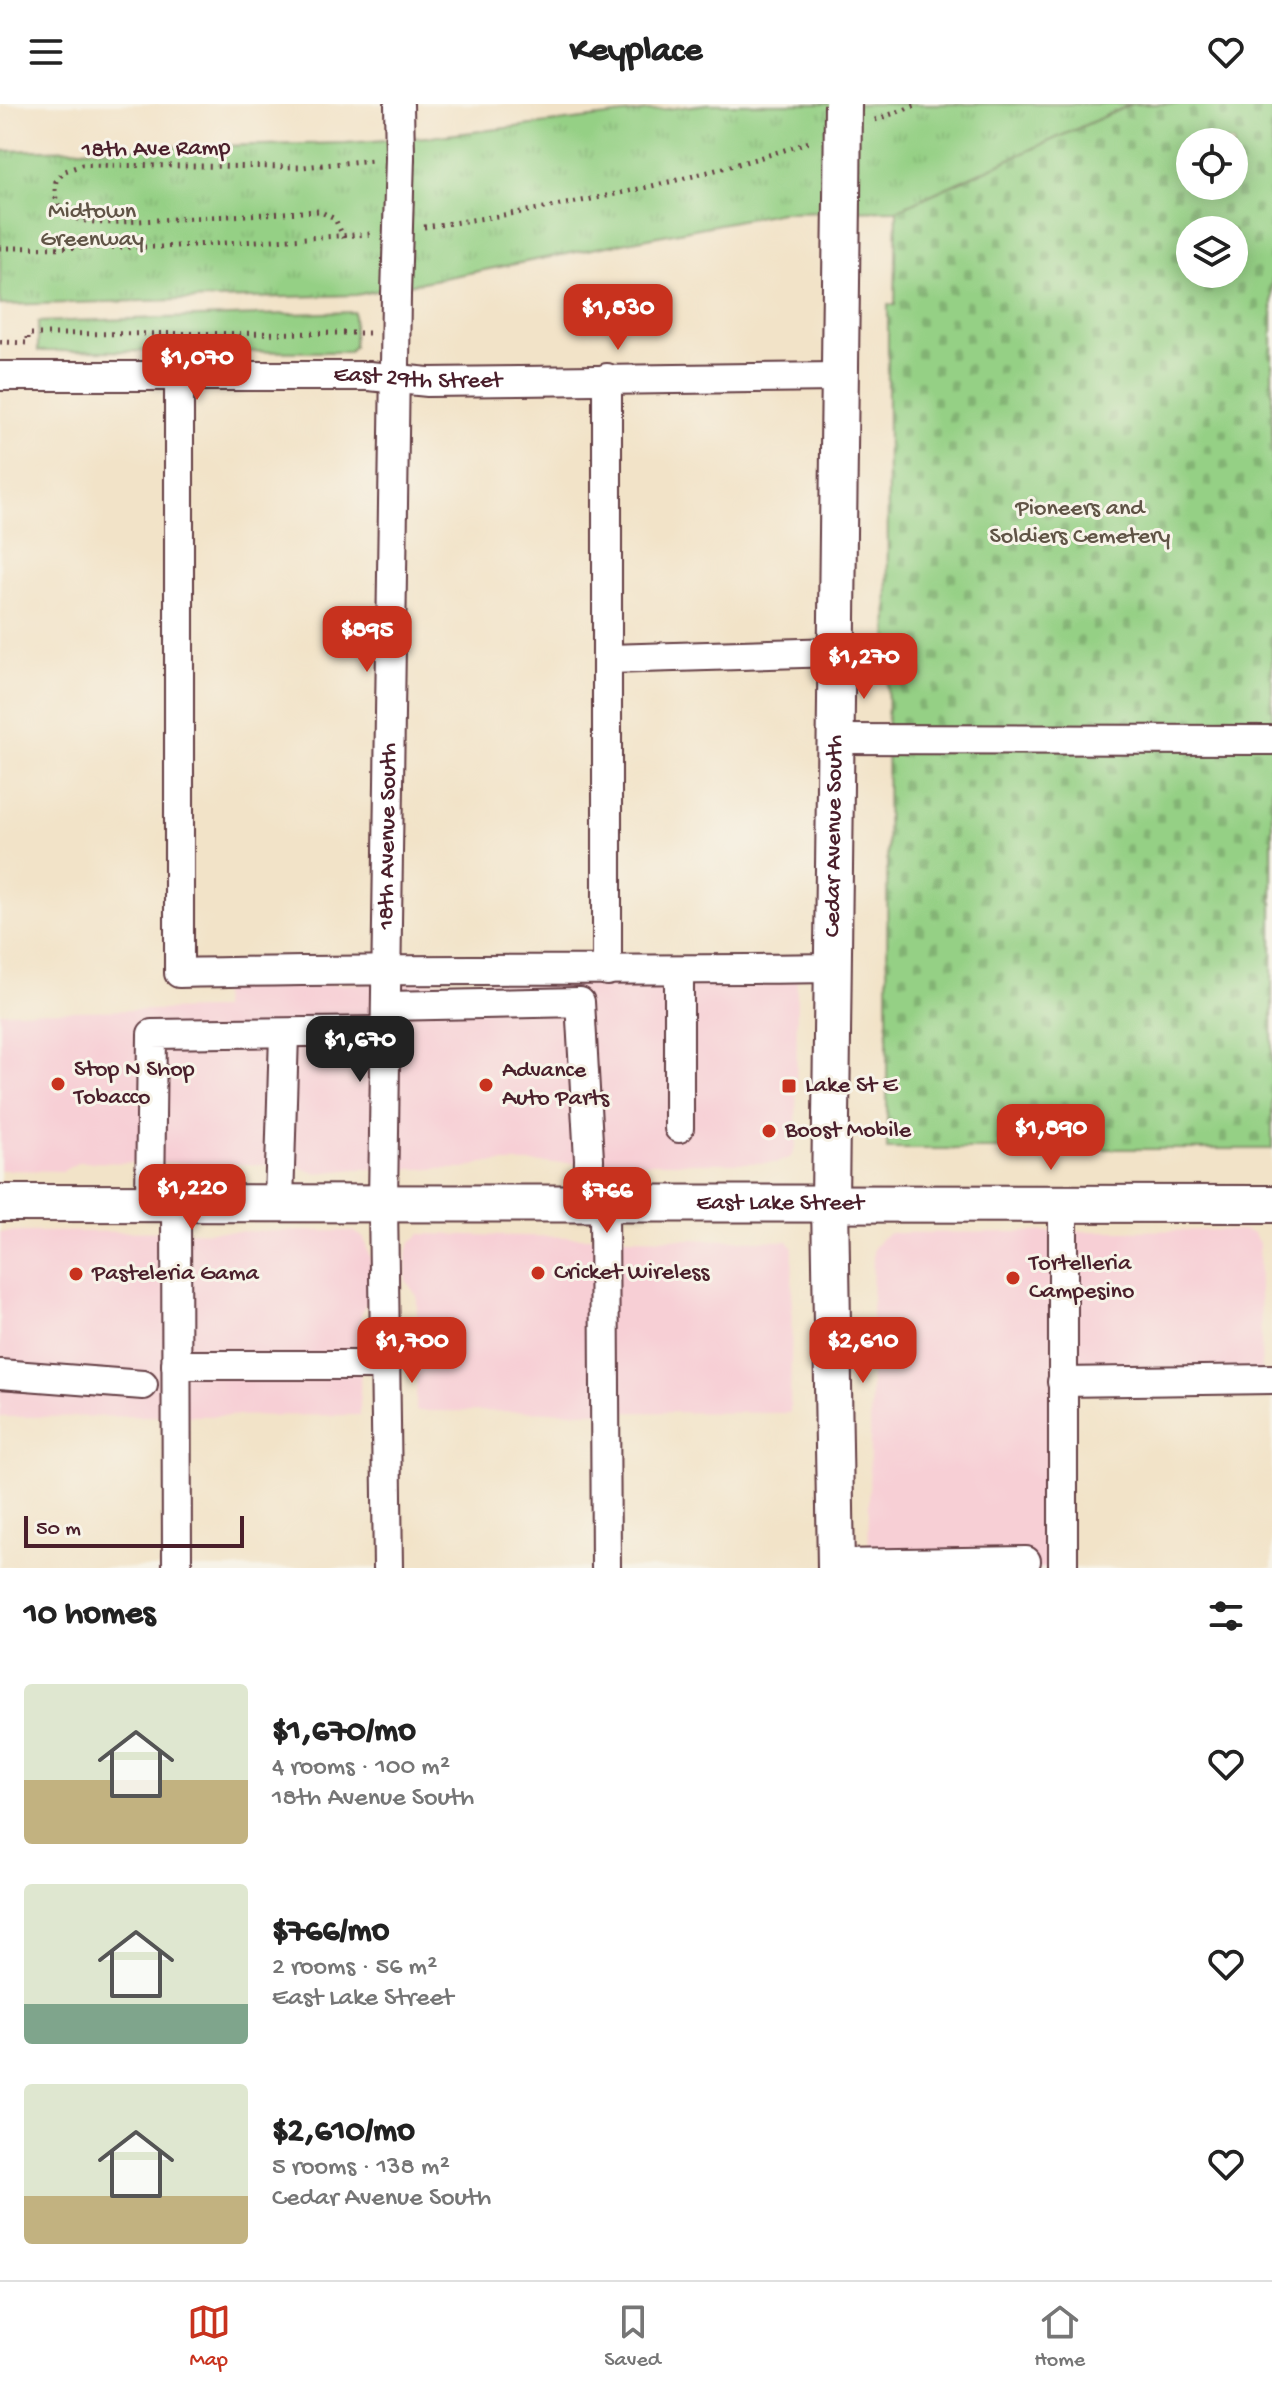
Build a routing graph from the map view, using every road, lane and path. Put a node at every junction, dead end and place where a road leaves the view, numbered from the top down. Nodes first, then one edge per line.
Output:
1 (399, 104) edge
2 (920, 104) edge
3 (856, 113) edge
4 (815, 140) dead end
5 (400, 157) junction
6 (416, 228) dead end
7 (373, 234) dead end
8 (344, 238) junction
9 (0, 248) edge
10 (370, 333) dead end
11 (0, 342) edge
12 (0, 376) edge
13 (179, 376) junction
14 (838, 377) junction
15 (607, 378) junction
16 (396, 380) junction
17 (835, 652) junction
18 (609, 659) junction
19 (833, 739) junction
20 (1272, 740) edge
21 (388, 968) junction
22 (833, 968) junction
23 (607, 971) junction
24 (679, 971) junction
25 (387, 1018) junction
26 (284, 1034) junction
27 (679, 1128) dead end
28 (163, 1202) junction
29 (279, 1202) junction
30 (383, 1202) junction
31 (830, 1202) junction
32 (1063, 1202) junction
33 (0, 1203) edge
34 (1272, 1204) edge
35 (596, 1205) junction
36 (176, 1365) junction
37 (386, 1365) junction
38 (0, 1374) edge
39 (1272, 1379) edge
40 (1062, 1382) junction
41 (143, 1385) dead end
42 (1026, 1561) dead end
43 (836, 1566) edge
44 (177, 1568) edge
45 (388, 1568) edge
46 (606, 1568) edge
47 (1063, 1568) edge

1 - 5 street, 18th Avenue South
2 - 3 path
3 - 14 main road, Cedar Avenue South, bridge
4 - 6 path
5 - 8 path, 18th Ave Ramp
5 - 16 street, 18th Avenue South, bridge
7 - 8 path
8 - 9 path
10 - 11 path
12 - 13 street, East 29th Street
13 - 16 street, East 29th Street
13 - 21 street
14 - 15 street, East 29th Street
14 - 17 main road, Cedar Avenue South
15 - 16 street, East 29th Street
15 - 18 street
16 - 21 street, 18th Avenue South
17 - 18 street
17 - 19 main road, Cedar Avenue South
18 - 23 street
19 - 20 street
19 - 22 main road, Cedar Avenue South
21 - 23 street
21 - 25 street, 18th Avenue South
22 - 24 street
22 - 31 main road, Cedar Avenue South
23 - 24 street
24 - 27 street
25 - 26 street
25 - 30 street, 18th Avenue South
25 - 35 street
26 - 28 street
26 - 29 street
28 - 29 main road, East Lake Street
28 - 33 main road, East Lake Street
28 - 36 street
29 - 30 main road, East Lake Street
30 - 35 main road, East Lake Street
30 - 37 street, 18th Avenue South
31 - 32 main road, East Lake Street
31 - 35 main road, East Lake Street
31 - 43 main road, Cedar Avenue South
32 - 34 main road, East Lake Street
32 - 40 street
35 - 46 street
36 - 37 street
36 - 44 street
37 - 45 street, 18th Avenue South
38 - 41 street
39 - 40 street
40 - 47 street
42 - 43 street

